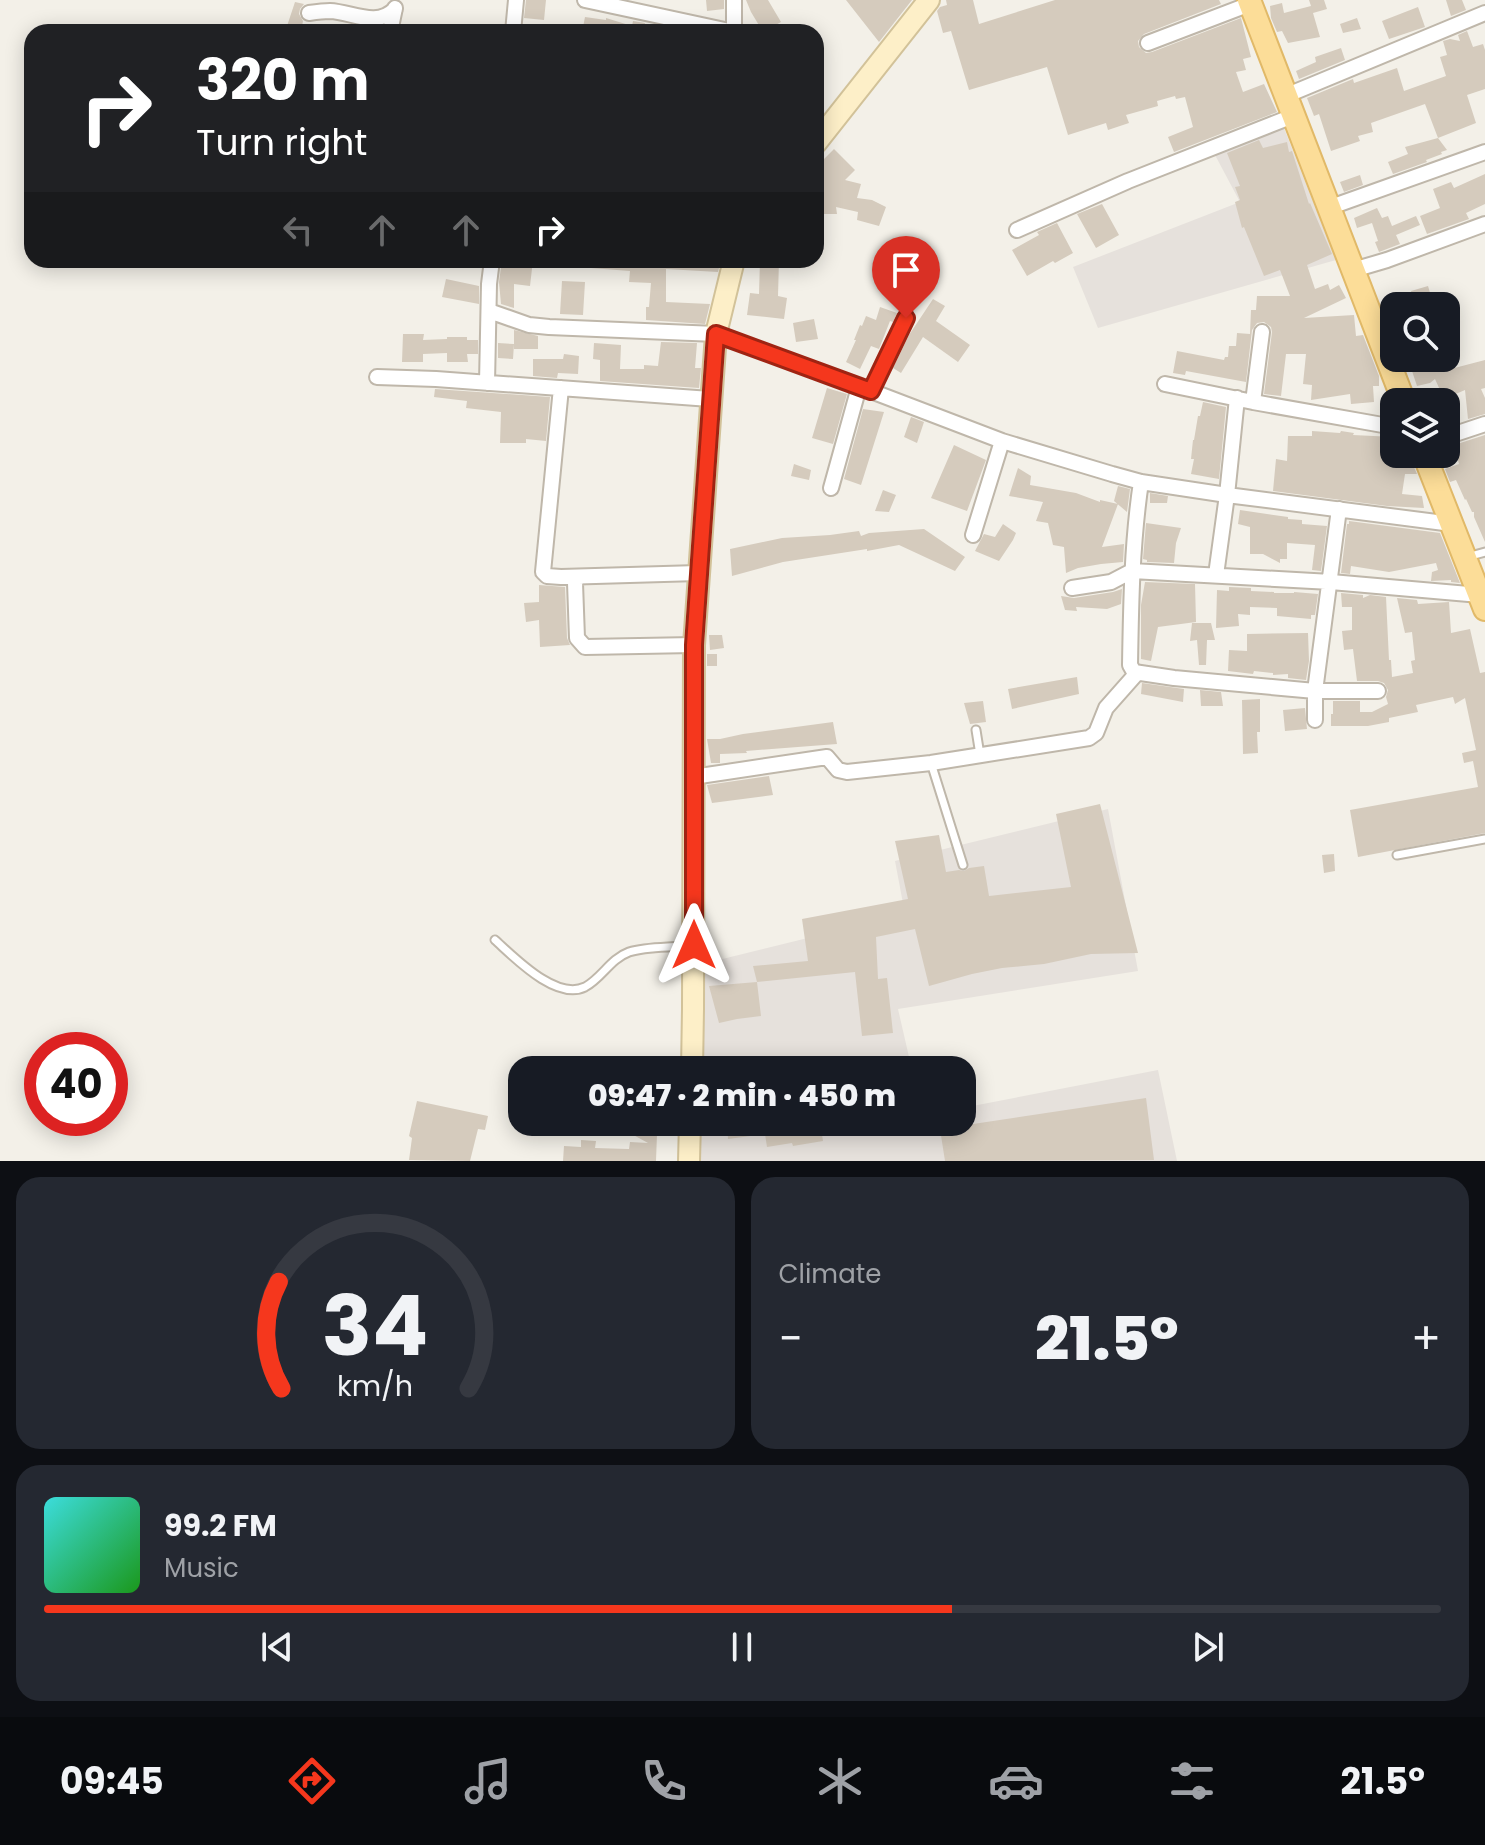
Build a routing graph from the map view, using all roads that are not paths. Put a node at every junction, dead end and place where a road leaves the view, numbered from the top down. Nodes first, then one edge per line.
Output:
1 (516, 0) edge
2 (585, 0) edge
3 (734, 0) edge
4 (929, 0) edge
5 (607, 2) edge
6 (1249, 2) edge
7 (396, 4) edge
8 (309, 13) dead end
9 (1485, 13) edge
10 (392, 24) edge
11 (514, 24) edge
12 (700, 24) edge
13 (734, 24) edge
14 (1148, 43) dead end
15 (1289, 106) junction
16 (824, 133) edge
17 (1485, 152) edge
18 (1328, 208) junction
19 (1485, 224) edge
20 (1017, 230) dead end
21 (492, 268) edge
22 (732, 268) edge
23 (1353, 270) junction
24 (489, 311) junction
25 (906, 318) dead end
26 (1262, 332) dead end
27 (716, 334) junction
28 (377, 377) dead end
29 (487, 383) junction
30 (1165, 384) dead end
31 (561, 388) junction
32 (1399, 388) edge
33 (865, 389) junction
34 (1237, 398) junction
35 (710, 399) junction
36 (1253, 402) junction
37 (1485, 424) edge
38 (1380, 425) edge
39 (1460, 432) edge
40 (1002, 441) junction
41 (1430, 468) edge
42 (1141, 482) junction
43 (831, 488) dead end
44 (1227, 495) junction
45 (1339, 509) junction
46 (1452, 524) junction
47 (973, 535) dead end
48 (1475, 555) edge
49 (1132, 571) junction
50 (698, 573) junction
51 (1216, 575) junction
52 (578, 577) junction
53 (1331, 582) junction
54 (1072, 588) dead end
55 (1482, 602) edge
56 (694, 645) junction
57 (1137, 673) junction
58 (1315, 691) junction
59 (1378, 691) dead end
60 (1315, 720) dead end
61 (976, 730) dead end
62 (980, 755) junction
63 (931, 763) junction
64 (693, 777) junction
65 (1485, 839) edge
66 (1397, 855) dead end
67 (963, 865) dead end
68 (495, 940) dead end
69 (694, 945) junction
70 (692, 1056) edge
71 (690, 1136) edge
72 (689, 1161) edge

1 - 11 street
2 - 5 street
3 - 13 street
4 - 16 street
5 - 12 street
6 - 14 street
6 - 15 main road
7 - 8 street
7 - 10 street
9 - 15 street
15 - 18 main road
15 - 20 street
17 - 18 street
18 - 23 main road
19 - 23 street
21 - 24 street
22 - 27 street
23 - 32 main road
24 - 27 street
24 - 29 street
25 - 33 street
26 - 36 street
27 - 33 street
27 - 35 street
28 - 29 street
29 - 31 street
30 - 34 street
31 - 35 street
31 - 52 street
33 - 40 street
33 - 43 street
34 - 36 street
34 - 44 street
35 - 50 street
36 - 38 street
37 - 39 street
40 - 42 street
40 - 47 street
41 - 46 main road
42 - 44 street
42 - 49 street
44 - 45 street
44 - 51 street
45 - 46 street
45 - 53 street
46 - 48 main road
48 - 55 main road
49 - 51 street
49 - 54 street
49 - 57 street
50 - 52 street
50 - 56 street
51 - 53 street
52 - 56 street
53 - 55 street
53 - 58 street
56 - 64 street
57 - 58 street
57 - 62 street
58 - 59 street
58 - 60 street
61 - 62 lane
62 - 63 street
63 - 64 street
63 - 67 lane
64 - 69 street
65 - 66 lane
68 - 69 lane
69 - 70 street
71 - 72 street

